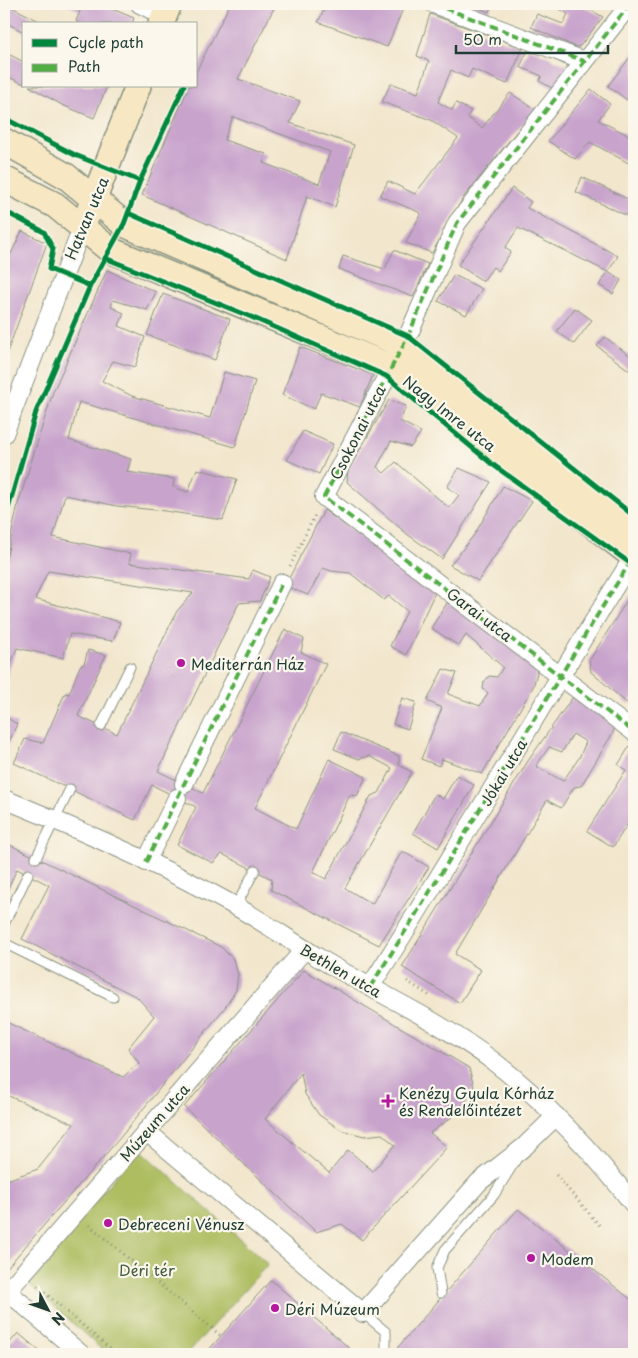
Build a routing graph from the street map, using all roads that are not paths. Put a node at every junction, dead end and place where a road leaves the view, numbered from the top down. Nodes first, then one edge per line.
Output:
1 (140, 4) edge
2 (434, 4) edge
3 (630, 4) edge
4 (165, 15) edge
5 (584, 61) junction
6 (137, 88) edge
7 (4, 141) edge
8 (4, 179) edge
9 (94, 199) junction
10 (82, 228) junction
11 (403, 345) junction
12 (391, 366) junction
13 (4, 434) edge
14 (324, 497) joint
15 (634, 530) edge
16 (634, 557) edge
17 (282, 583) road end
18 (130, 667) dead end
19 (560, 674) junction
20 (101, 726) dead end
21 (634, 732) edge
22 (70, 789) dead end
23 (4, 798) edge
24 (55, 820) junction
25 (36, 858) dead end
26 (146, 862) junction
27 (254, 870) dead end
28 (28, 874) dead end
29 (236, 906) junction
30 (4, 924) edge
31 (4, 943) edge
32 (305, 949) junction
33 (370, 987) junction
34 (112, 997) dead end
35 (556, 1116) junction
36 (146, 1131) junction
37 (524, 1147) junction
38 (634, 1205) edge
39 (6, 1293) edge
40 (441, 1294) dead end
41 (363, 1313) junction
42 (81, 1354) edge
43 (386, 1354) edge

1 - 4 street
2 - 5 street
3 - 5 street, Csokonai utca
5 - 11 street, Csokonai utca
6 - 9 street, Hatvan utca
7 - 9 street, Nagy Imre utca
8 - 10 street, Nagy Imre utca
9 - 10 street, Hatvan utca
9 - 11 street, Nagy Imre utca
10 - 12 street, Nagy Imre utca
10 - 13 street, Hatvan utca
11 - 12 street, Csokonai utca
11 - 15 street, Nagy Imre utca
12 - 14 street, Csokonai utca
12 - 16 street, Nagy Imre utca
14 - 19 street, Garai utca
16 - 19 street, Jókai utca
17 - 26 street
18 - 20 lane
19 - 21 street, Garai utca
19 - 33 street, Jókai utca
22 - 24 lane
23 - 24 street, Bethlen utca
24 - 25 lane
24 - 26 street, Bethlen utca
26 - 29 street, Bethlen utca
27 - 29 lane
28 - 30 lane
29 - 32 street, Bethlen utca
31 - 34 lane
32 - 33 street, Bethlen utca
32 - 36 street, Múzeum utca
33 - 35 street, Bethlen utca
35 - 37 street
35 - 38 street, Bethlen utca
36 - 39 street, Múzeum utca
36 - 41 street
37 - 40 lane
37 - 41 street
39 - 42 street
41 - 43 lane

